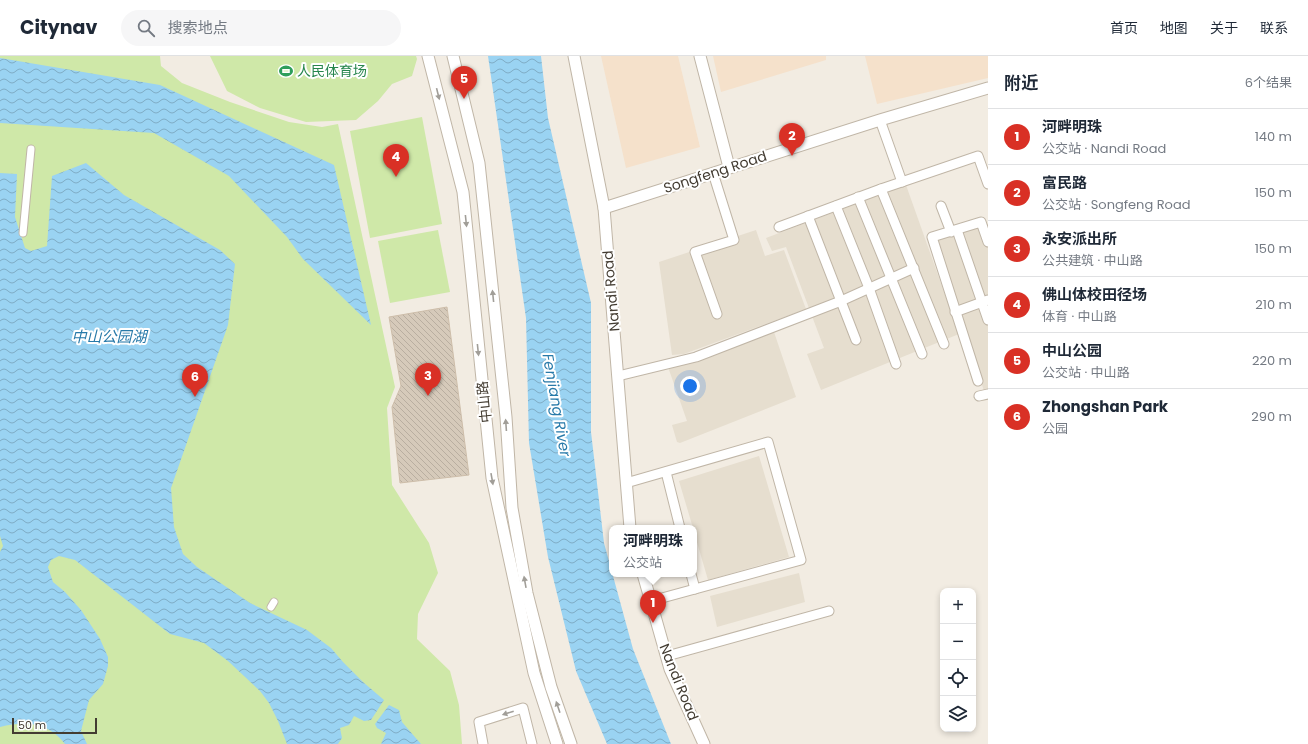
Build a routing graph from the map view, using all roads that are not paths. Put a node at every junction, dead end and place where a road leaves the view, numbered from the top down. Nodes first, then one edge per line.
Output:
1 (428, 56) edge
2 (453, 56) edge
3 (574, 56) edge
4 (700, 56) edge
5 (988, 88) edge
6 (880, 120) junction
7 (31, 149) dead end
8 (729, 167) junction
9 (713, 173) junction
10 (902, 182) junction
11 (988, 184) edge
12 (881, 189) junction
13 (858, 197) junction
14 (836, 206) junction
15 (941, 206) dead end
16 (604, 208) junction
17 (808, 216) junction
18 (984, 221) edge
19 (780, 227) dead end
20 (954, 231) junction
21 (23, 233) dead end
22 (988, 242) edge
23 (914, 268) junction
24 (890, 279) junction
25 (869, 288) junction
26 (841, 301) junction
27 (985, 301) edge
28 (955, 312) junction
29 (717, 314) dead end
30 (988, 320) edge
31 (856, 340) dead end
32 (944, 344) dead end
33 (922, 354) dead end
34 (896, 364) dead end
35 (618, 376) junction
36 (978, 381) dead end
37 (666, 472) junction
38 (626, 483) junction
39 (630, 525) edge
40 (679, 525) edge
41 (644, 577) edge
42 (692, 577) edge
43 (695, 589) junction
44 (651, 601) junction
45 (829, 612) dead end
46 (667, 656) junction
47 (483, 744) edge
48 (532, 744) edge
49 (557, 744) edge
50 (571, 744) edge
51 (704, 744) edge

1 -> 49 street, 中山路
50 -> 2 street, 中山路
3 - 16 street, Nandi Road
4 - 8 street
5 - 6 street, Songfeng Road
6 - 8 street, Songfeng Road
6 - 10 street
7 - 21 street
8 - 9 street, Songfeng Road
9 - 16 street, Songfeng Road
9 - 29 street
10 - 11 street
10 - 12 street
12 - 13 street
12 - 23 street
13 - 14 street
13 - 24 street
14 - 17 street
14 - 25 street
15 - 20 street
16 - 35 street, Nandi Road
17 - 19 street
17 - 26 street
18 - 20 street
18 - 22 street
20 - 27 street
20 - 28 street
23 - 24 street
23 - 32 street
24 - 25 street
24 - 33 street
25 - 26 street
25 - 34 street
26 - 31 street
26 - 35 street
27 - 28 street
27 - 30 street
28 - 36 street
35 - 38 street, Nandi Road
37 - 38 street
37 - 40 street
37 - 43 street
38 - 39 street, Nandi Road
41 - 44 street, Nandi Road
42 - 43 street
43 - 44 street
44 - 46 street, Nandi Road
45 - 46 street
46 - 51 street, Nandi Road
48 -> 47 street

